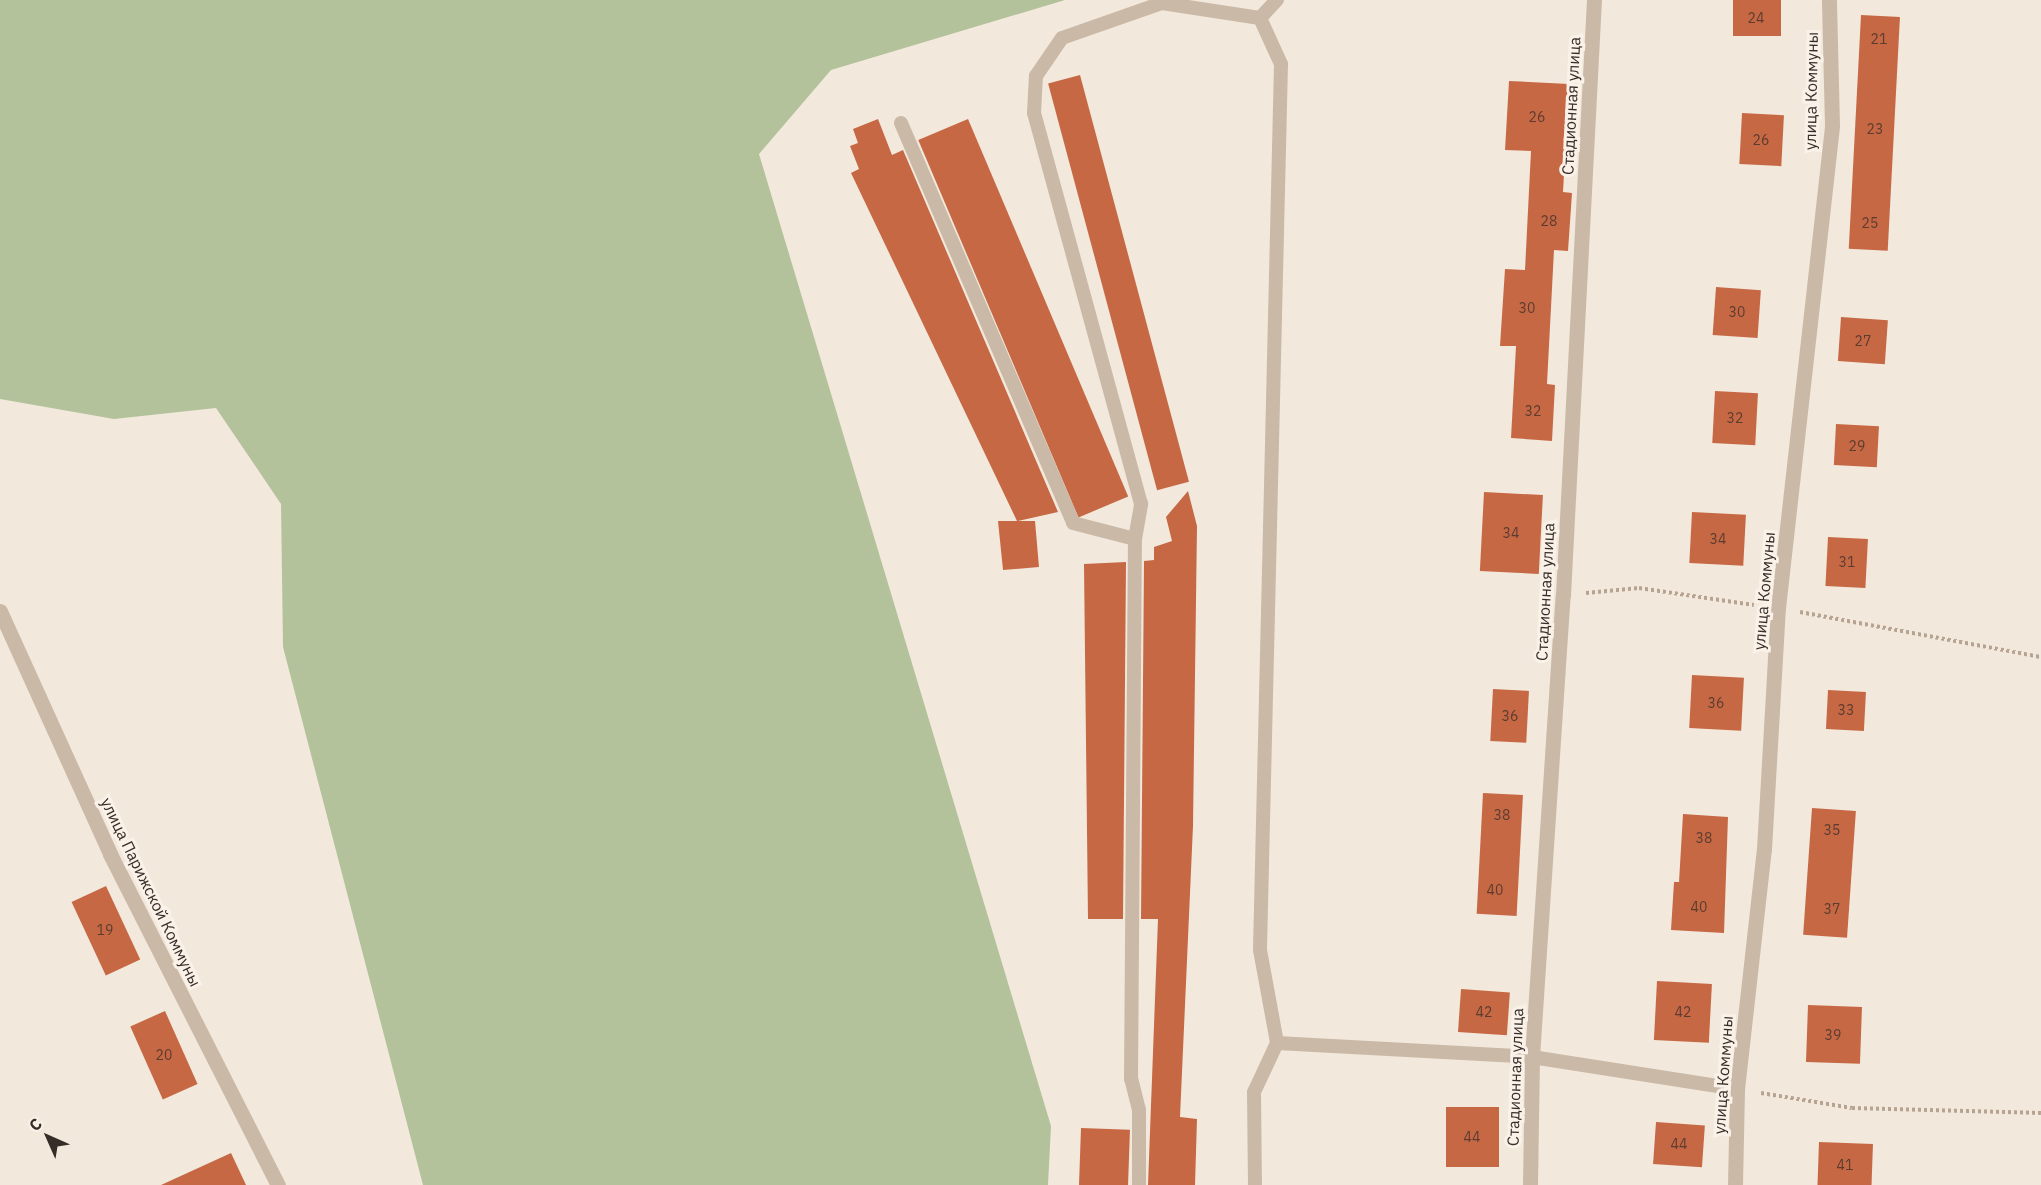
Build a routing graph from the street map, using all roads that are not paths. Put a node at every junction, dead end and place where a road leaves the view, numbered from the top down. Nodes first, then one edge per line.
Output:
1 (1277, 0) edge
2 (1594, 0) edge
3 (1829, 0) edge
4 (1260, 18) junction
5 (901, 123) dead end
6 (1135, 539) junction
7 (0, 611) edge
8 (1277, 1043) junction
9 (1532, 1057) junction
10 (1737, 1089) junction
11 (278, 1185) edge
12 (1139, 1185) edge
13 (1255, 1185) edge
14 (1530, 1185) edge
15 (1735, 1185) edge

1 - 4 lane
2 - 9 street, Стадионная улица
3 - 10 street, улица Коммуны
4 - 6 lane
4 - 8 lane
5 - 6 lane
6 - 12 lane
7 - 11 street, улица Парижской Коммуны
8 - 9 lane
8 - 13 lane
9 - 10 lane
9 - 14 street, Стадионная улица
10 - 15 street, улица Коммуны

